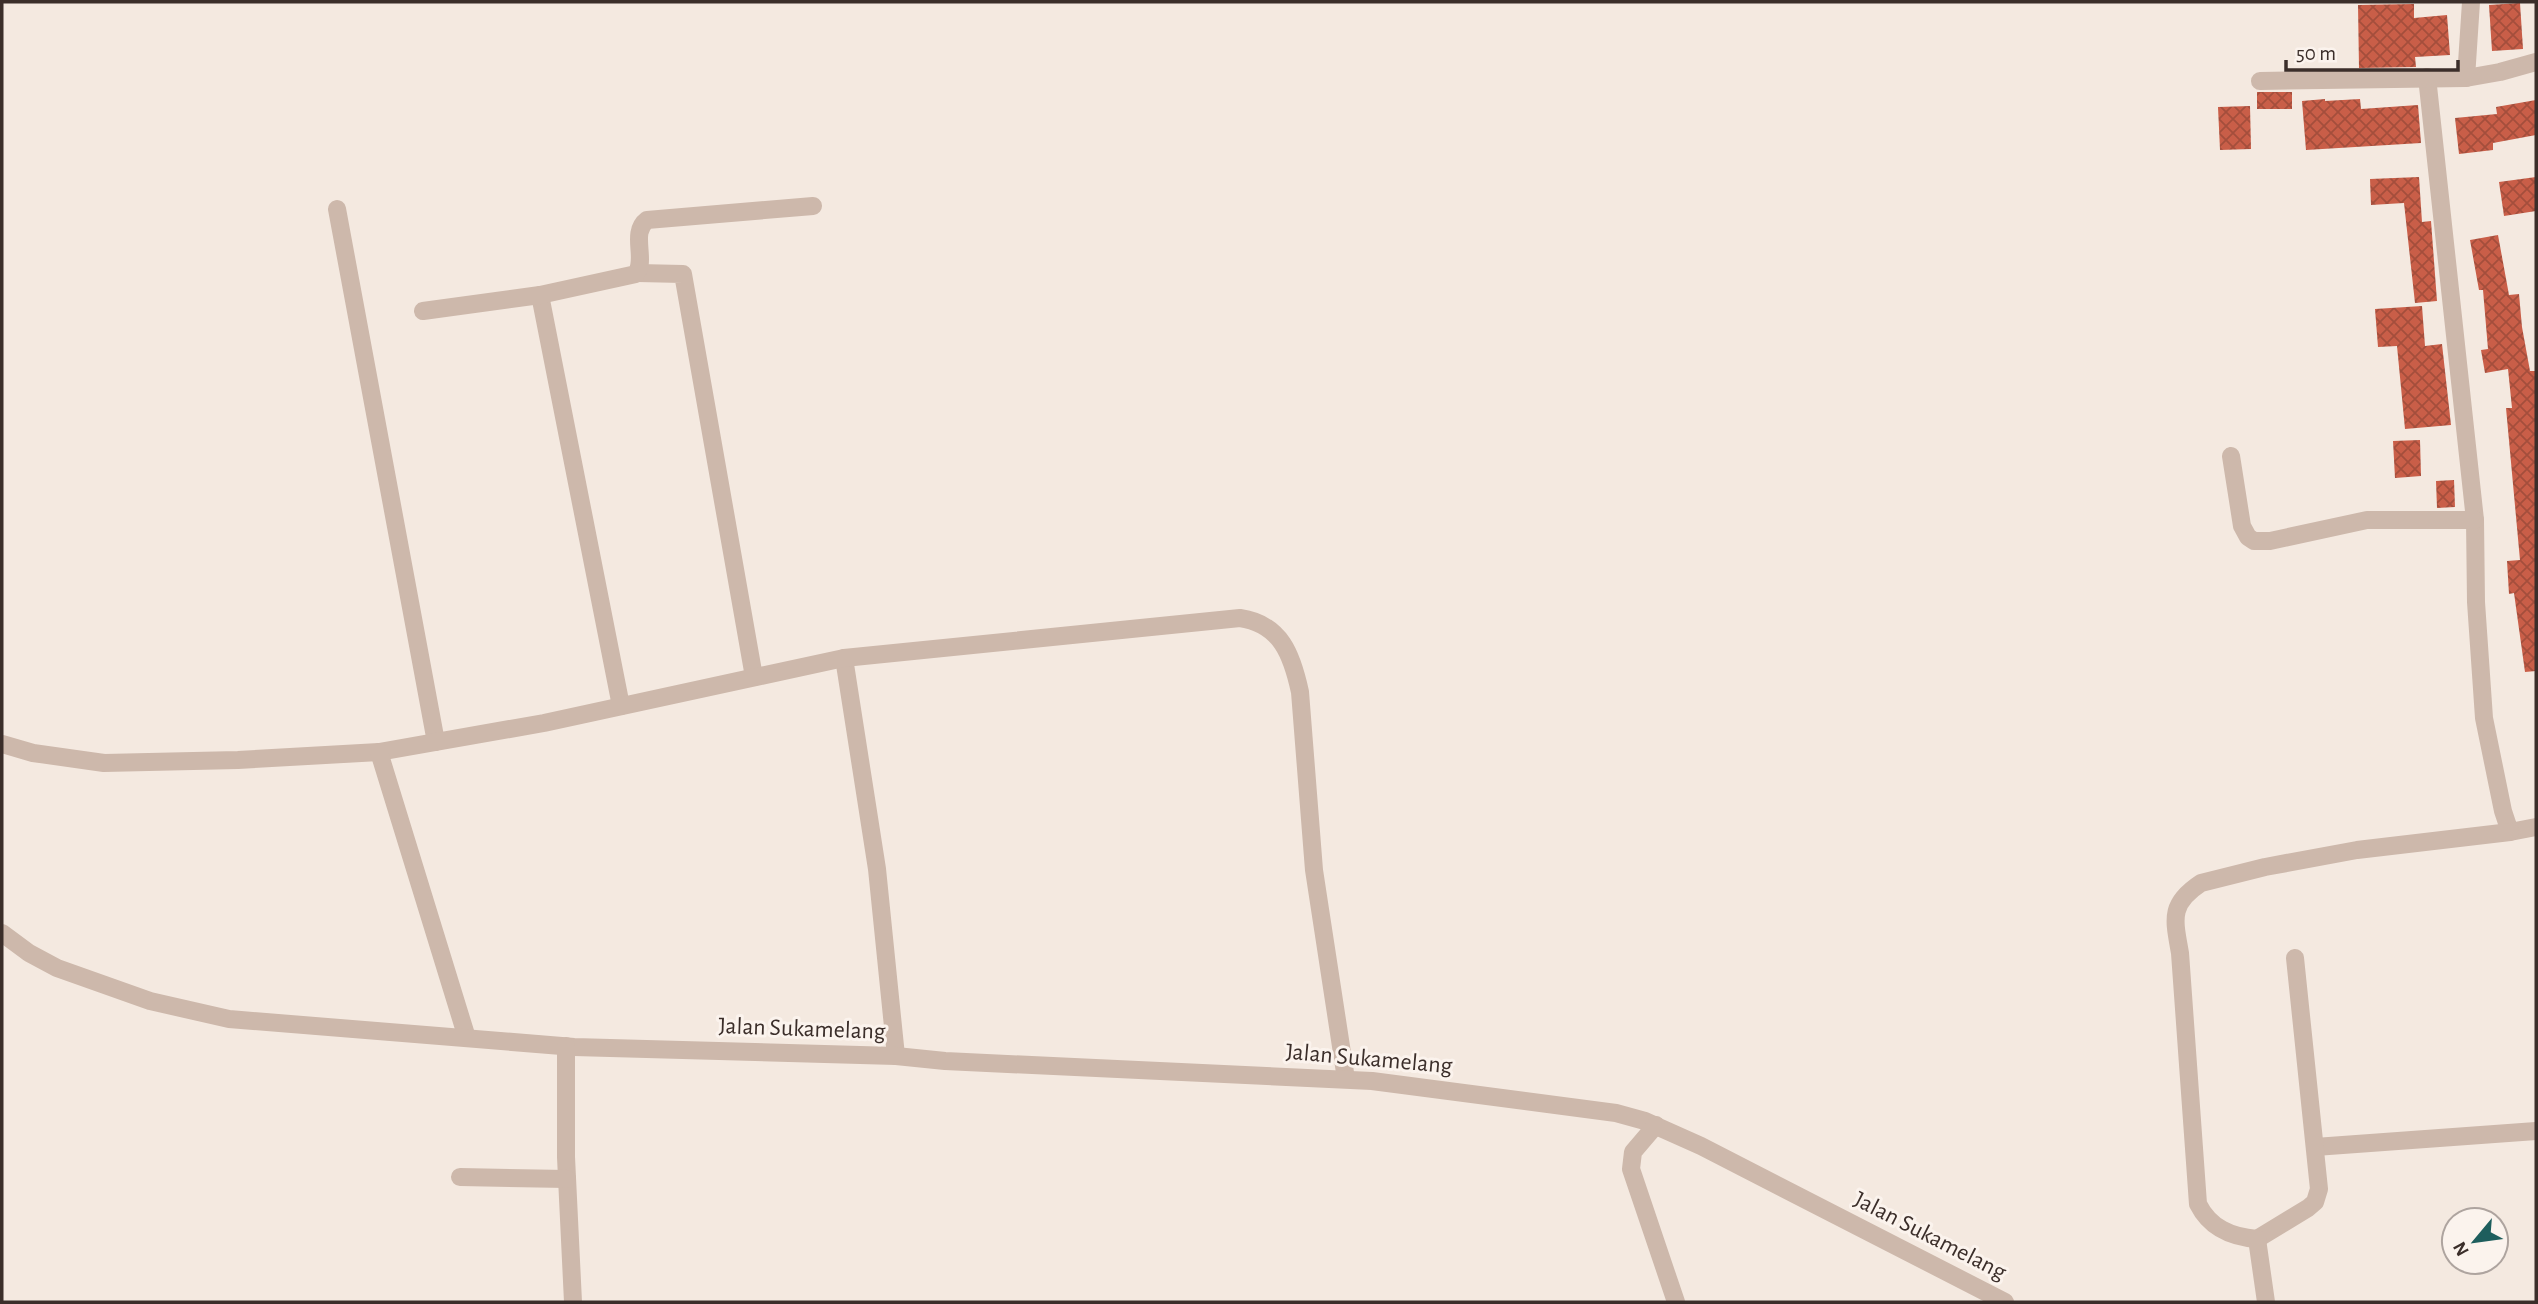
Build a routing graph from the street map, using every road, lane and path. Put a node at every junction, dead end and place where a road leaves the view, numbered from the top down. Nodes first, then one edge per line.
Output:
1 (2471, 2) edge
2 (2536, 62) edge
3 (2427, 77) junction
4 (2466, 78) junction
5 (2260, 81) dead end
6 (813, 206) dead end
7 (337, 209) dead end
8 (638, 272) junction
9 (540, 295) junction
10 (423, 311) dead end
11 (2231, 456) dead end
12 (2475, 520) junction
13 (844, 658) junction
14 (754, 677) junction
15 (621, 706) junction
16 (436, 742) junction
17 (2, 744) edge
18 (379, 752) junction
19 (2536, 827) edge
20 (2510, 832) junction
21 (2, 933) edge
22 (2295, 958) dead end
23 (467, 1038) junction
24 (566, 1046) junction
25 (896, 1056) junction
26 (1346, 1079) junction
27 (1650, 1123) junction
28 (2536, 1131) edge
29 (2315, 1147) junction
30 (460, 1177) dead end
31 (567, 1179) junction
32 (2257, 1239) junction
33 (573, 1302) edge
34 (1676, 1302) edge
35 (2004, 1302) edge
36 (2266, 1302) edge

1 - 4 street
2 - 4 street
3 - 4 street
3 - 5 street
3 - 12 street
6 - 8 street
7 - 16 street
8 - 9 street
8 - 14 street
9 - 10 street
9 - 15 street
11 - 12 street
12 - 20 street
13 - 14 street
13 - 25 street
13 - 26 street
14 - 15 street
15 - 16 street
16 - 18 street
17 - 18 street
18 - 23 street
19 - 20 street
20 - 32 street
21 - 23 street, Jalan Sukamelang
22 - 29 street
23 - 24 street, Jalan Sukamelang
24 - 25 street, Jalan Sukamelang
24 - 31 street
25 - 26 street, Jalan Sukamelang
26 - 27 street, Jalan Sukamelang
27 - 34 street
27 - 35 street, Jalan Sukamelang
28 - 29 street
29 - 32 street
30 - 31 street
31 - 33 street
32 - 36 street

